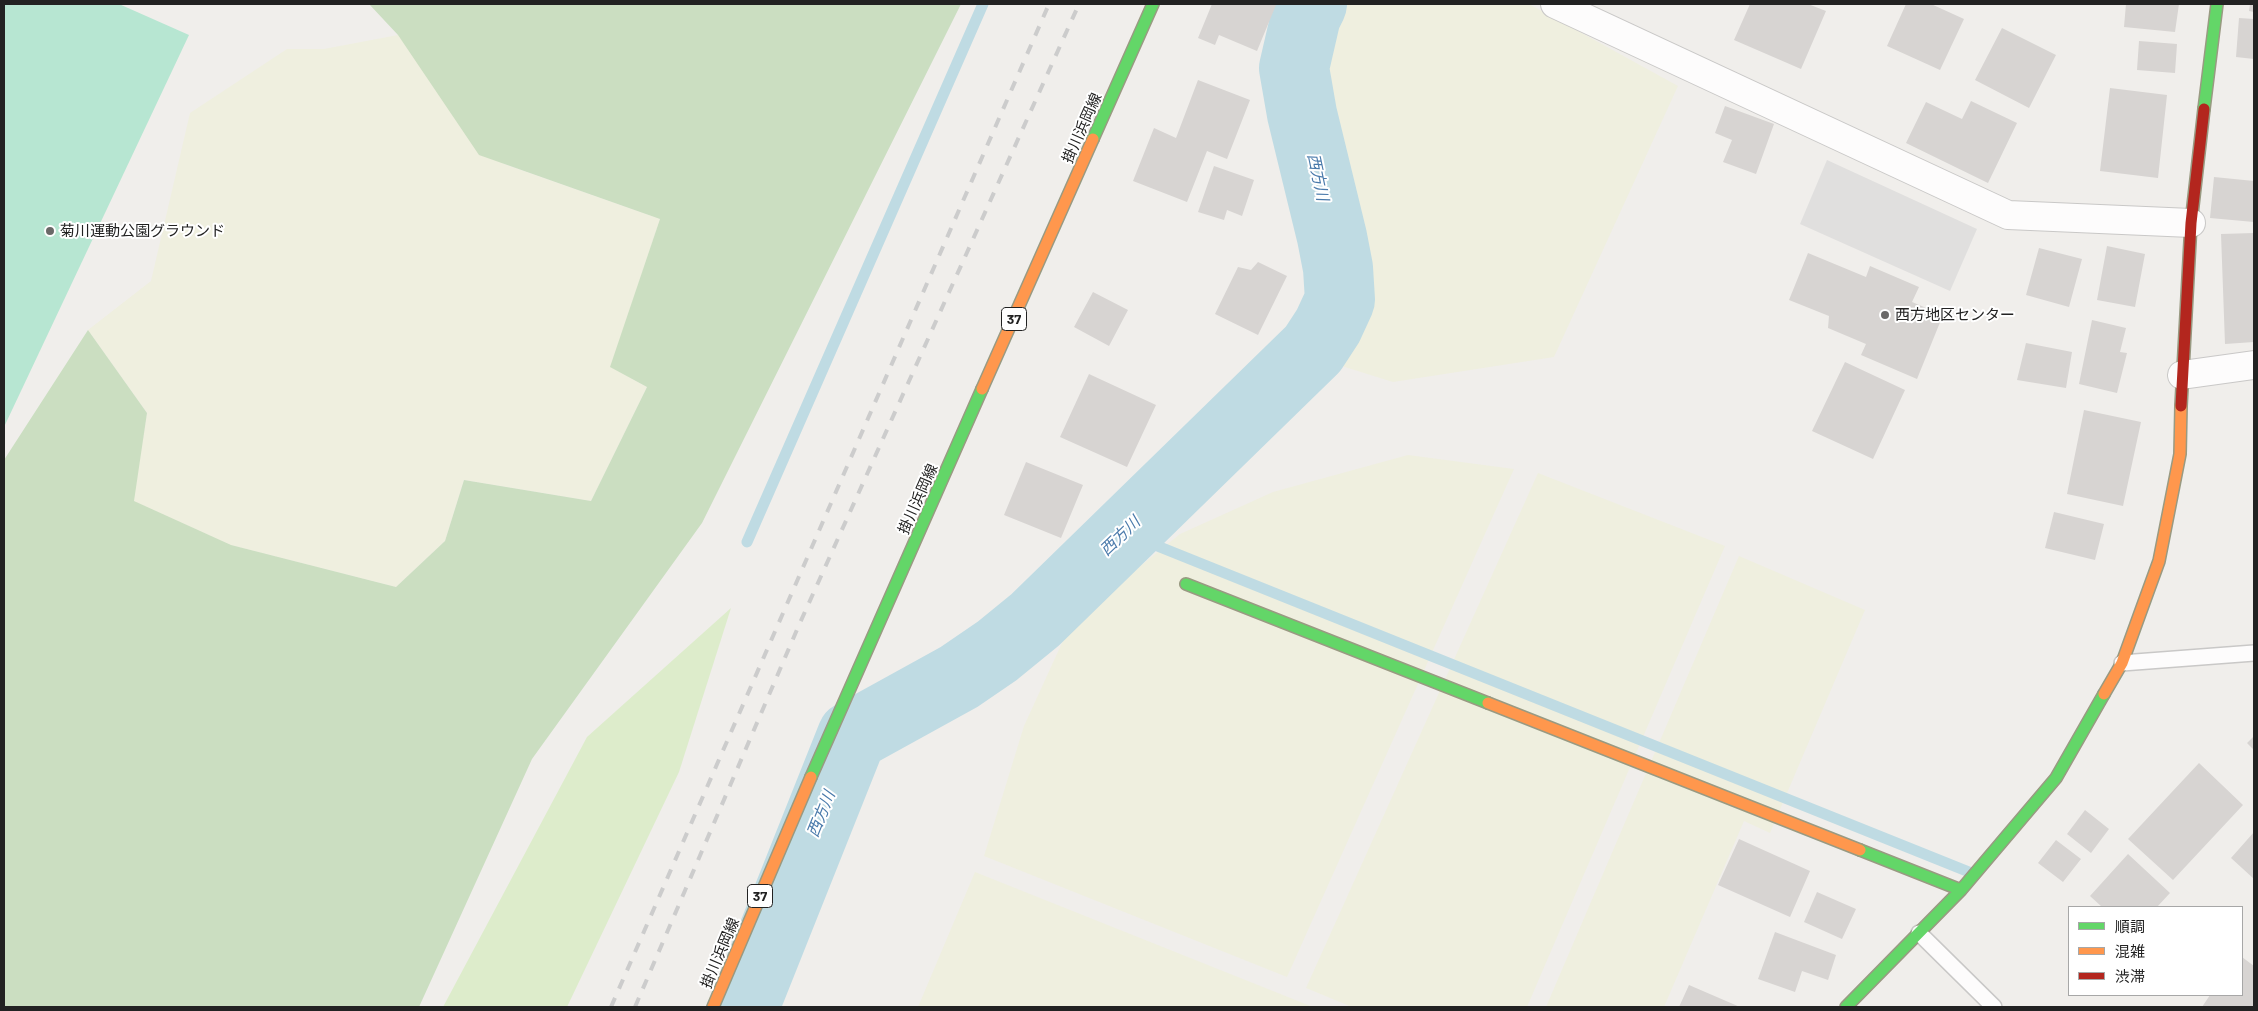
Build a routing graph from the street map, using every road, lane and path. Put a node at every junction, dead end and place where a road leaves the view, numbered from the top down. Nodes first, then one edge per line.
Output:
1 (1153, 4) edge
2 (1555, 4) edge
3 (2217, 4) edge
4 (2191, 223) junction
5 (2254, 365) edge
6 (2182, 375) junction
7 (1186, 584) dead end
8 (2254, 653) edge
9 (2122, 663) junction
10 (1961, 890) junction
11 (1919, 933) junction
12 (713, 1007) edge
13 (1846, 1007) edge
14 (1994, 1007) edge

1 - 12 street, 掛川浜岡線 / 37
2 - 4 street
3 - 4 street
4 - 6 street
5 - 6 street
6 - 9 street
7 - 10 street
8 - 9 lane
9 - 10 street
10 - 11 street
11 - 13 street
11 - 14 lane

